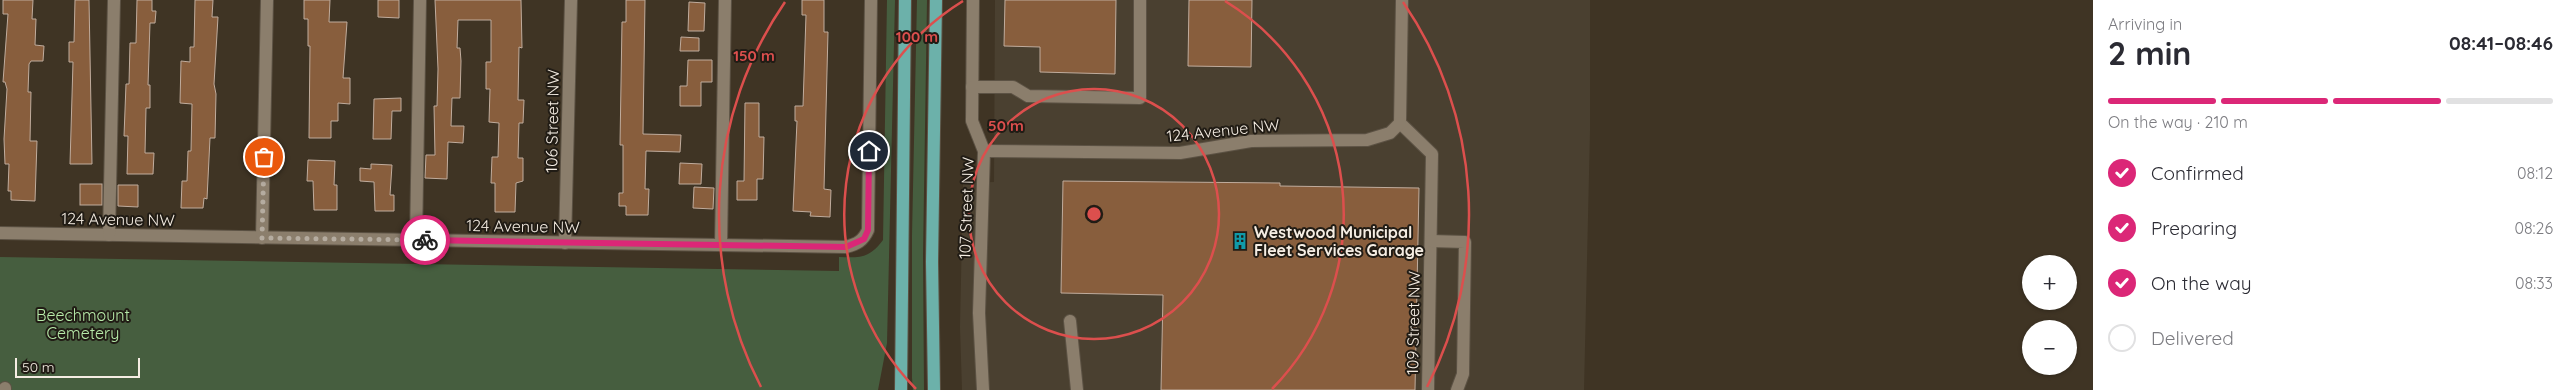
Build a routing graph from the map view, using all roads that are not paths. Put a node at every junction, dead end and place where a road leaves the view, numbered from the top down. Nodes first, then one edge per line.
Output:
1 (114, 0) edge
2 (267, 0) edge
3 (420, 0) edge
4 (571, 0) edge
5 (725, 0) edge
6 (871, 0) edge
7 (905, 0) edge
8 (936, 0) edge
9 (973, 0) edge
10 (1140, 0) edge
11 (1402, 0) edge
12 (972, 86) junction
13 (1400, 123) junction
14 (984, 150) junction
15 (0, 233) edge
16 (109, 235) junction
17 (262, 238) junction
18 (416, 240) junction
19 (1430, 241) junction
20 (565, 243) junction
21 (721, 245) junction
22 (1070, 321) dead end
23 (901, 390) edge
24 (934, 390) edge
25 (983, 390) edge
26 (1078, 390) edge
27 (1428, 390) edge
28 (1457, 390) edge

1 - 16 street
2 - 17 street
3 - 18 street
4 - 20 street, 106 Street NW
5 - 21 street
6 - 21 street, 124 Avenue NW
7 - 23 main road
8 - 24 main road, 107 Street NW
9 - 12 street, 107 Street NW
10 - 12 street
11 - 13 street
12 - 14 street, 107 Street NW
13 - 14 street, 124 Avenue NW
13 - 19 street, 109 Street NW
14 - 25 street, 107 Street NW
15 - 16 street, 124 Avenue NW
16 - 17 street, 124 Avenue NW
17 - 18 street, 124 Avenue NW
18 - 20 street, 124 Avenue NW
19 - 27 street, 109 Street NW
19 - 28 street
20 - 21 street, 124 Avenue NW
22 - 26 street

